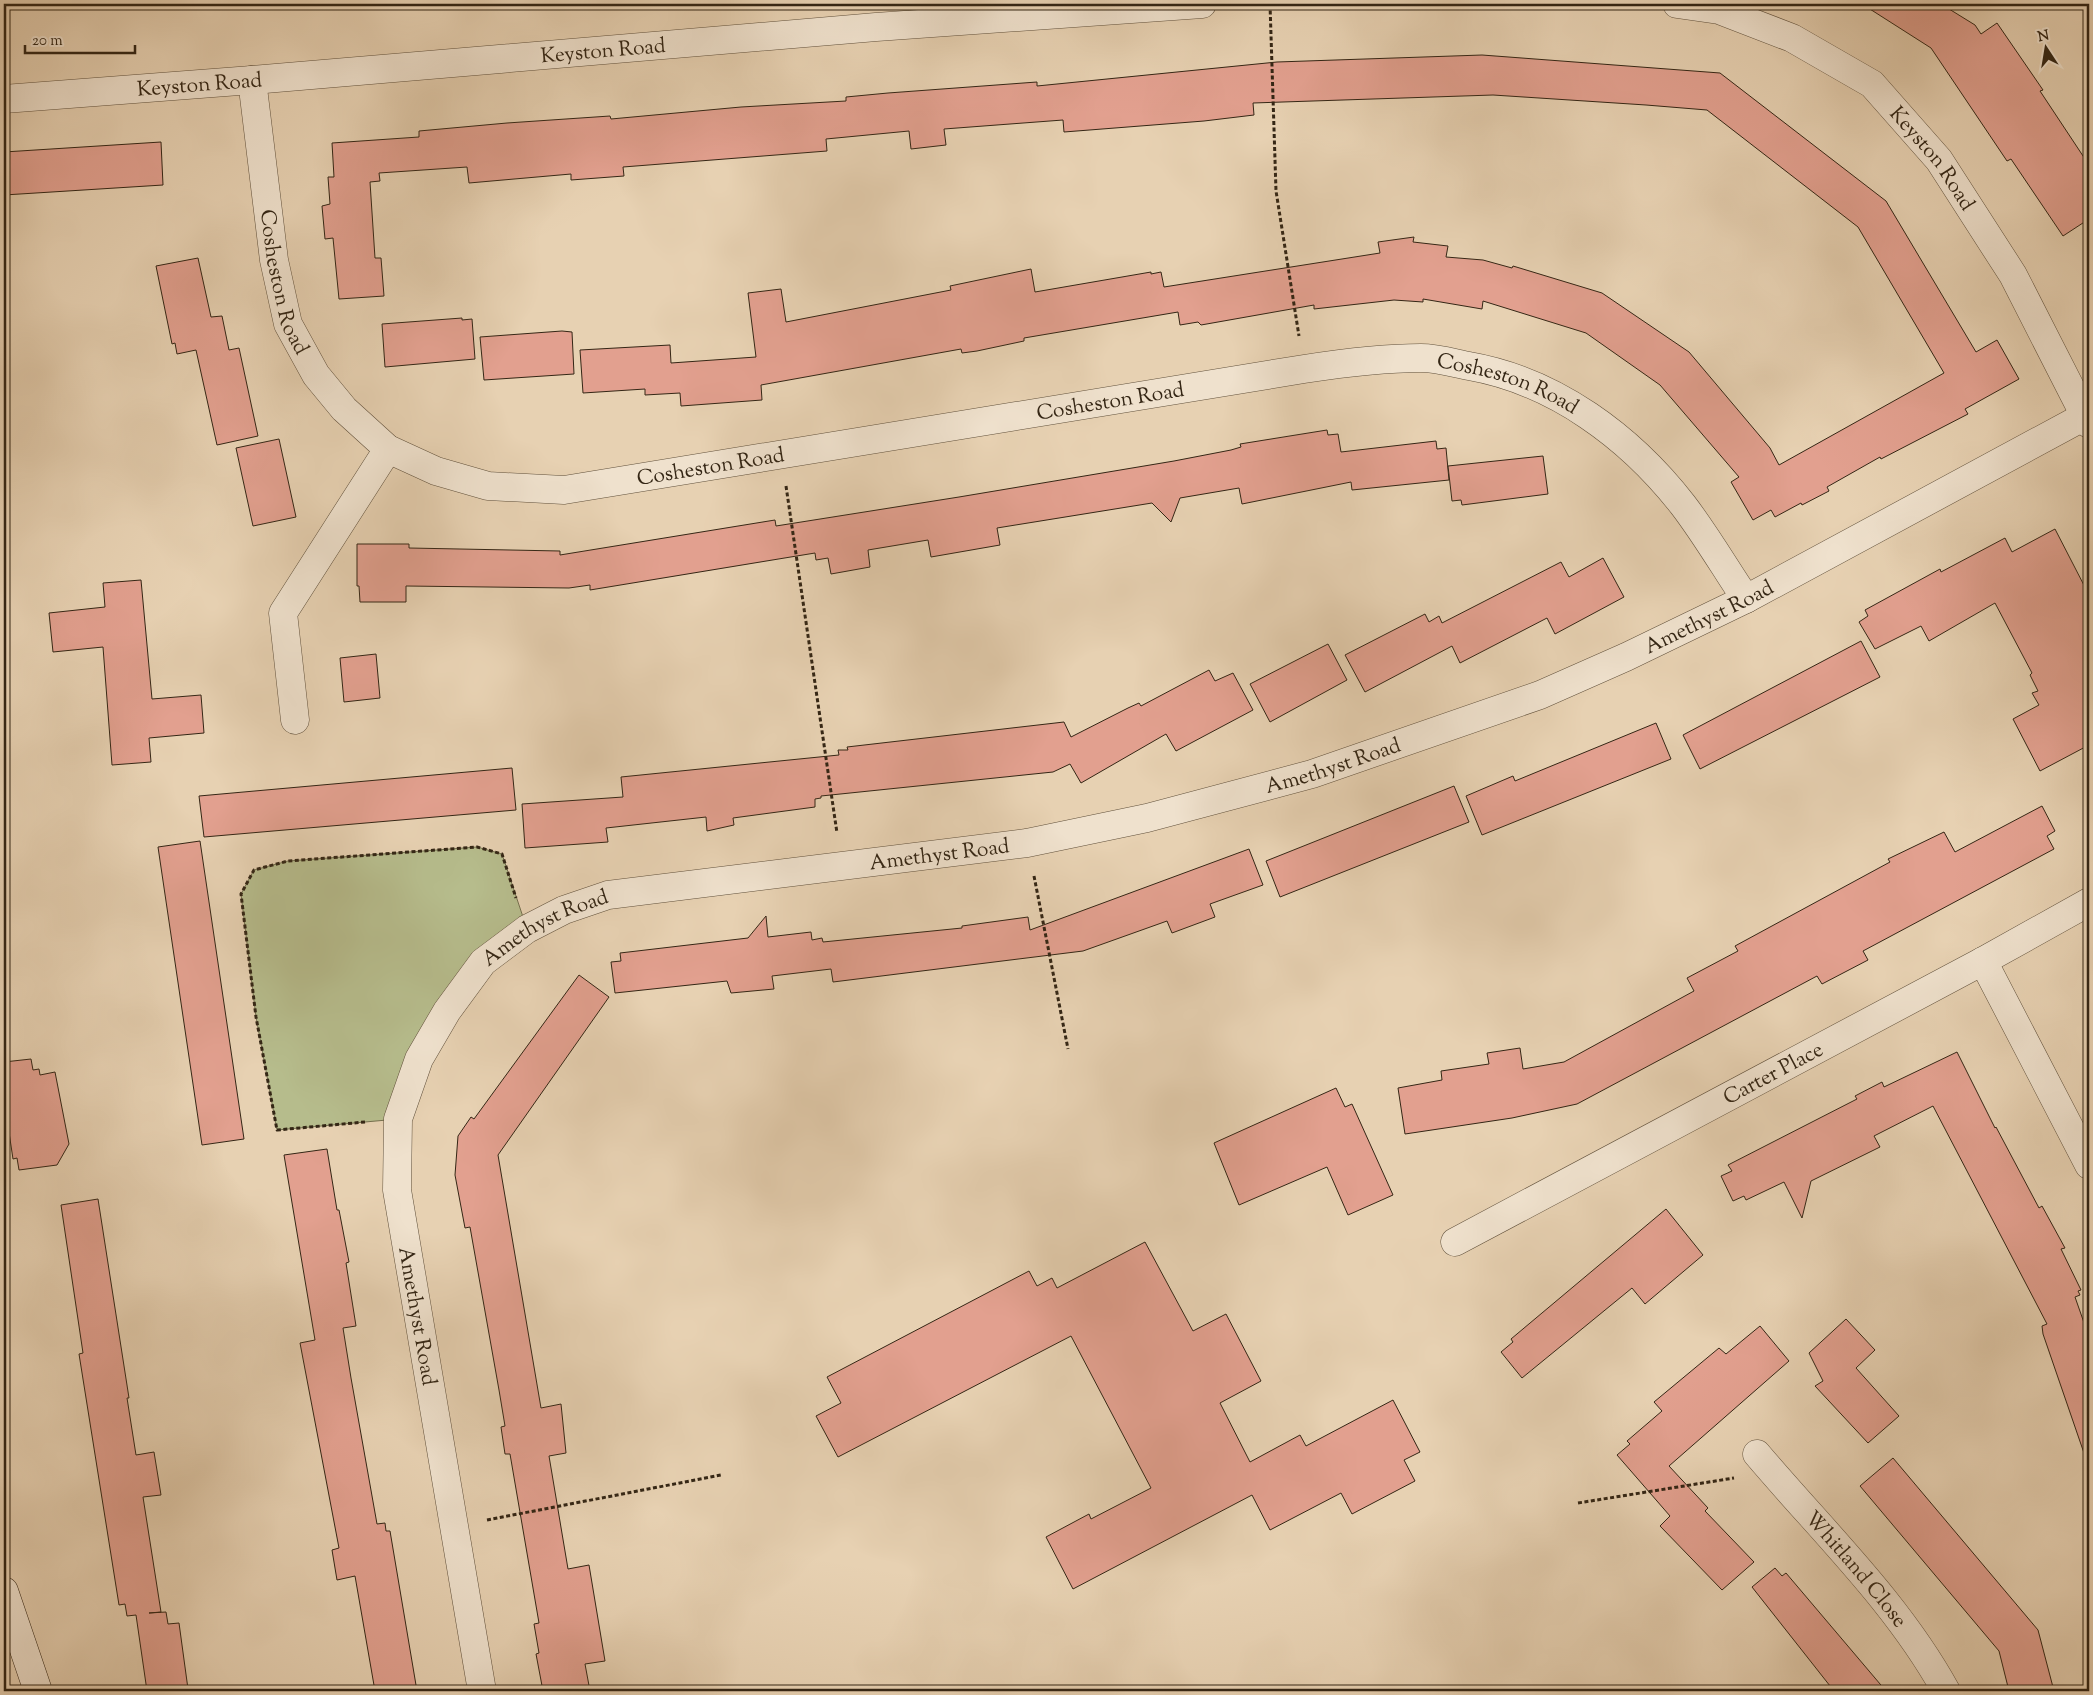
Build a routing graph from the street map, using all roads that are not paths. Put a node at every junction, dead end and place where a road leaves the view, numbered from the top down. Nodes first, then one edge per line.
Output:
1 (1202, 4) edge
2 (1677, 4) edge
3 (252, 80) junction
4 (4, 99) edge
5 (2087, 420) edge
6 (388, 449) junction
7 (1746, 599) junction
8 (295, 720) dead end
9 (2089, 902) edge
10 (1983, 961) junction
11 (2089, 1165) edge
12 (1455, 1242) dead end
13 (1764, 1463) road end
14 (4, 1591) edge
15 (38, 1691) edge
16 (482, 1691) edge
17 (1946, 1691) edge

1 - 3 street, Keyston Road
2 - 5 street, Keyston Road
3 - 4 street, Keyston Road
3 - 6 street, Cosheston Road
5 - 7 street, Amethyst Road
6 - 7 street, Cosheston Road
6 - 8 street
7 - 16 street, Amethyst Road
9 - 10 street, Carter Place
10 - 11 street
10 - 12 street, Carter Place
13 - 17 street, Whitland Close
14 - 15 street

